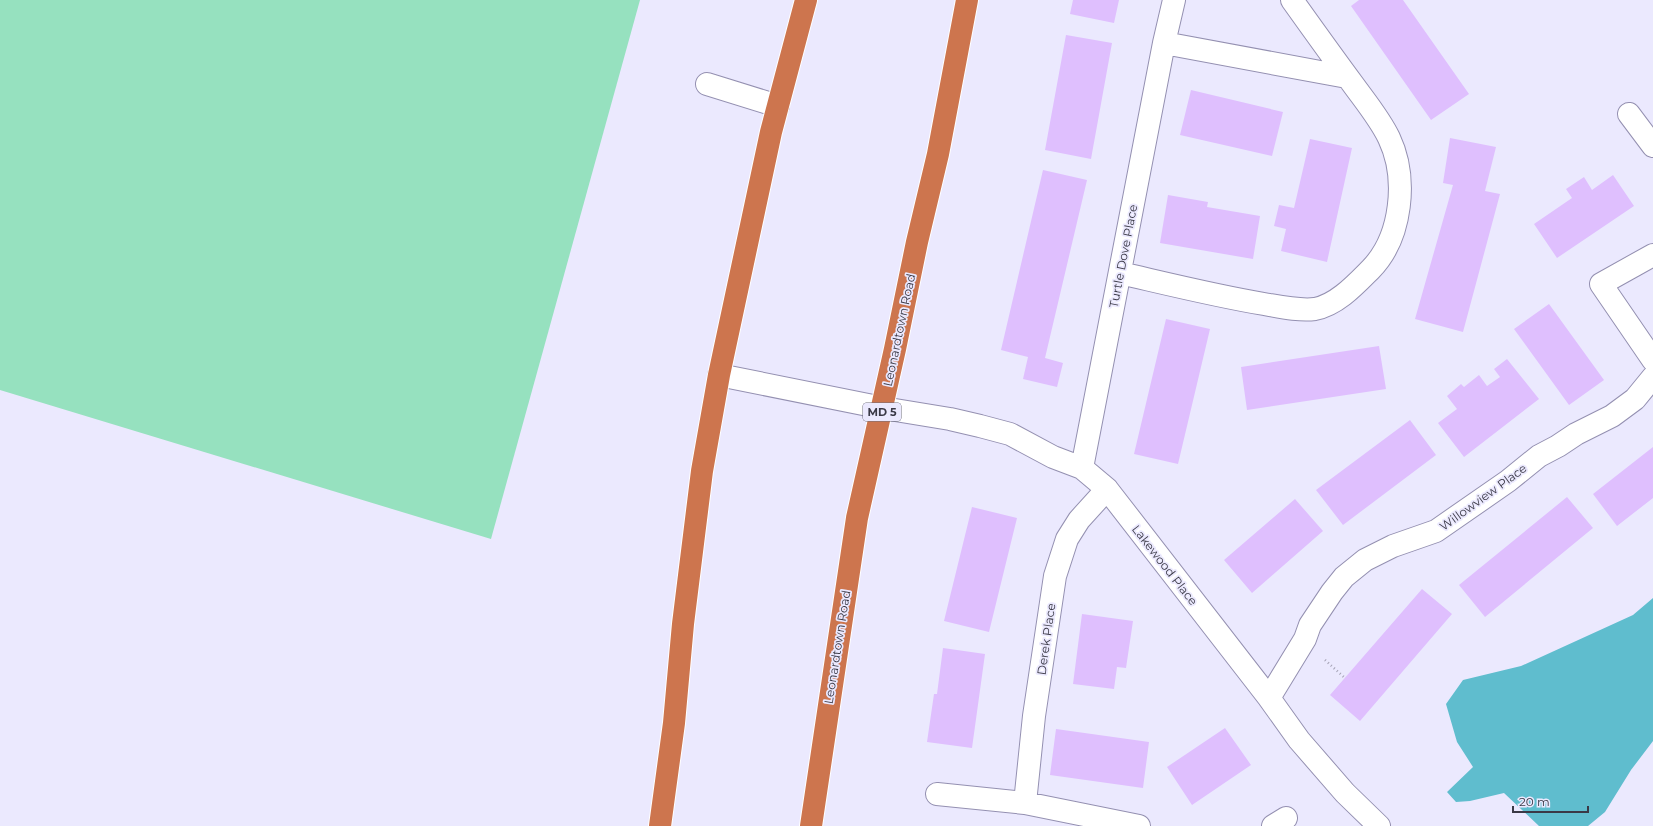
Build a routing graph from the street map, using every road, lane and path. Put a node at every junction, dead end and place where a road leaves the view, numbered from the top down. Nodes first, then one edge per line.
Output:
1 (806, 0) edge
2 (967, 0) edge
3 (1174, 0) edge
4 (1292, 0) edge
5 (1164, 43) junction
6 (1347, 77) junction
7 (707, 84) dead end
8 (778, 106) junction
9 (1629, 114) dead end
10 (1653, 146) edge
11 (1653, 255) edge
12 (1120, 273) junction
13 (1653, 360) edge
14 (719, 375) junction
15 (1653, 377) edge
16 (883, 408) junction
17 (1082, 468) junction
18 (1107, 489) junction
19 (1325, 660) dead end
20 (1345, 678) dead end
21 (1269, 698) junction
22 (936, 794) dead end
23 (1025, 803) junction
24 (660, 826) edge
25 (811, 826) edge
26 (1138, 826) edge
27 (1379, 826) edge

1 - 8 highway
2 - 16 highway, Leonardtown Road / MD 5
3 - 5 street, Turtle Dove Place
4 - 6 street
5 - 6 street
5 - 12 street, Turtle Dove Place
6 - 12 street
7 - 8 street
8 - 14 highway
9 - 10 street
11 - 13 street
12 - 17 street, Turtle Dove Place
14 - 16 street, Lakewood Place
14 - 24 highway
15 - 21 street, Willowview Place
16 - 17 street, Lakewood Place
16 - 25 highway, Leonardtown Road / MD 5
17 - 18 street, Lakewood Place
18 - 21 street, Lakewood Place
18 - 23 street, Derek Place
19 - 20 path
21 - 27 street, Lakewood Place
22 - 23 street
23 - 26 street

